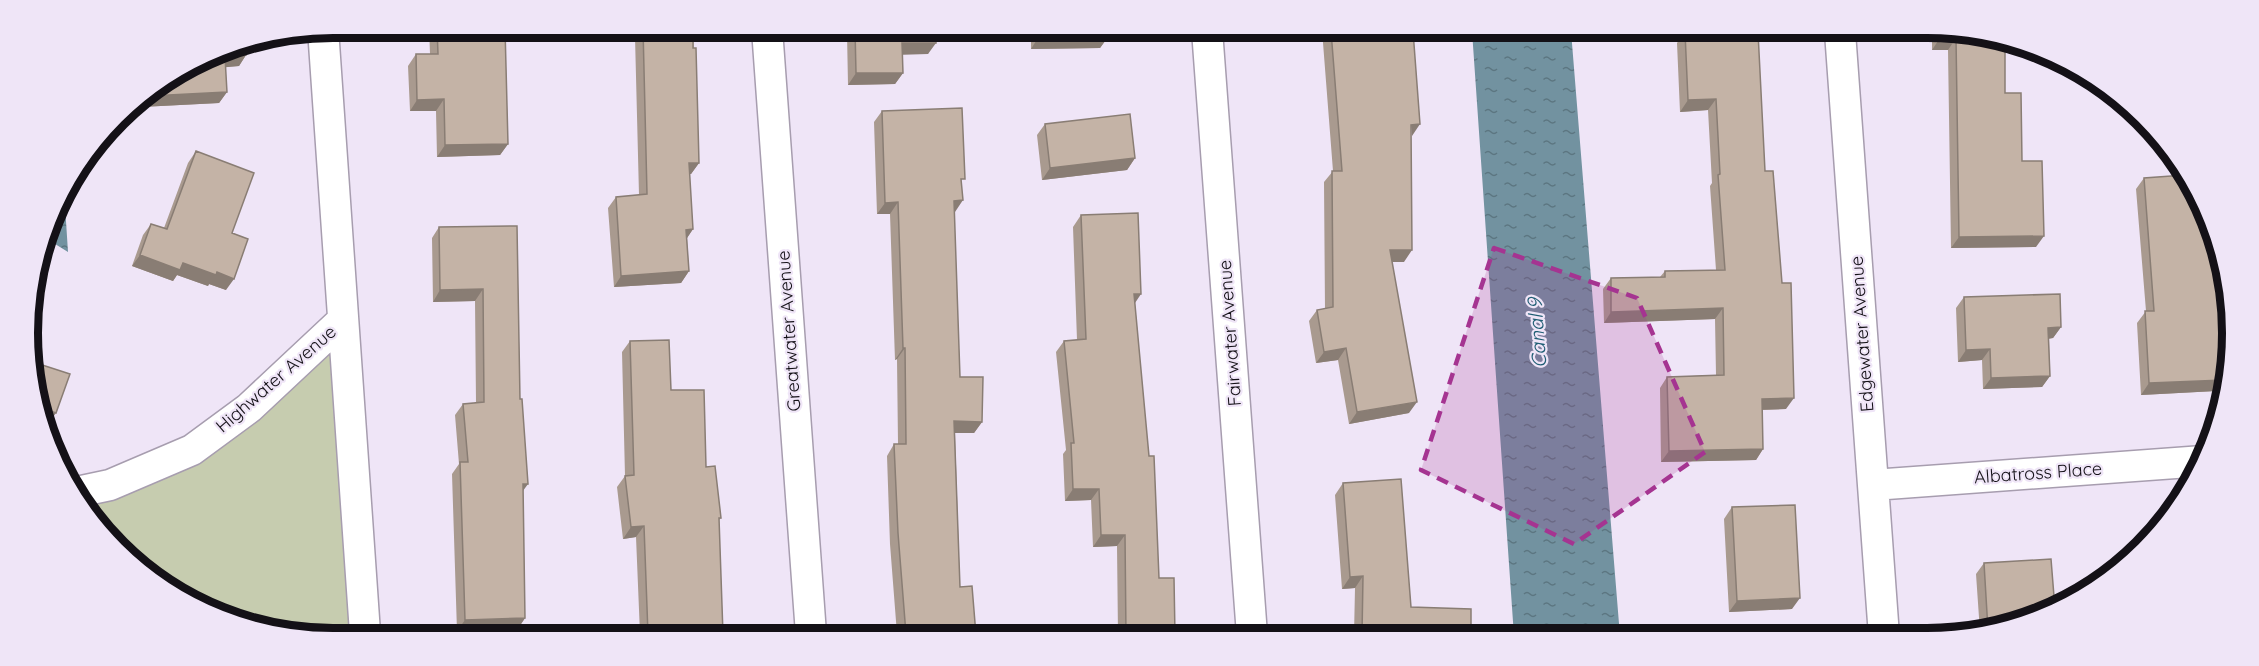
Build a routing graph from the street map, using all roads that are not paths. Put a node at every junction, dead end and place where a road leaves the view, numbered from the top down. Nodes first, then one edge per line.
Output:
1 (324, 38) edge
2 (768, 38) edge
3 (1208, 38) edge
4 (1840, 38) edge
5 (343, 320) junction
6 (2192, 462) edge
7 (1873, 485) junction
8 (83, 491) edge
9 (365, 628) edge
10 (811, 628) edge
11 (1251, 628) edge
12 (1883, 628) edge

1 - 5 street, Highwater Avenue
2 - 10 street, Greatwater Avenue
3 - 11 street, Fairwater Avenue
4 - 7 street, Edgewater Avenue
5 - 8 street, Highwater Avenue
5 - 9 street, Highwater Avenue
6 - 7 street, Albatross Place
7 - 12 street, Edgewater Avenue

